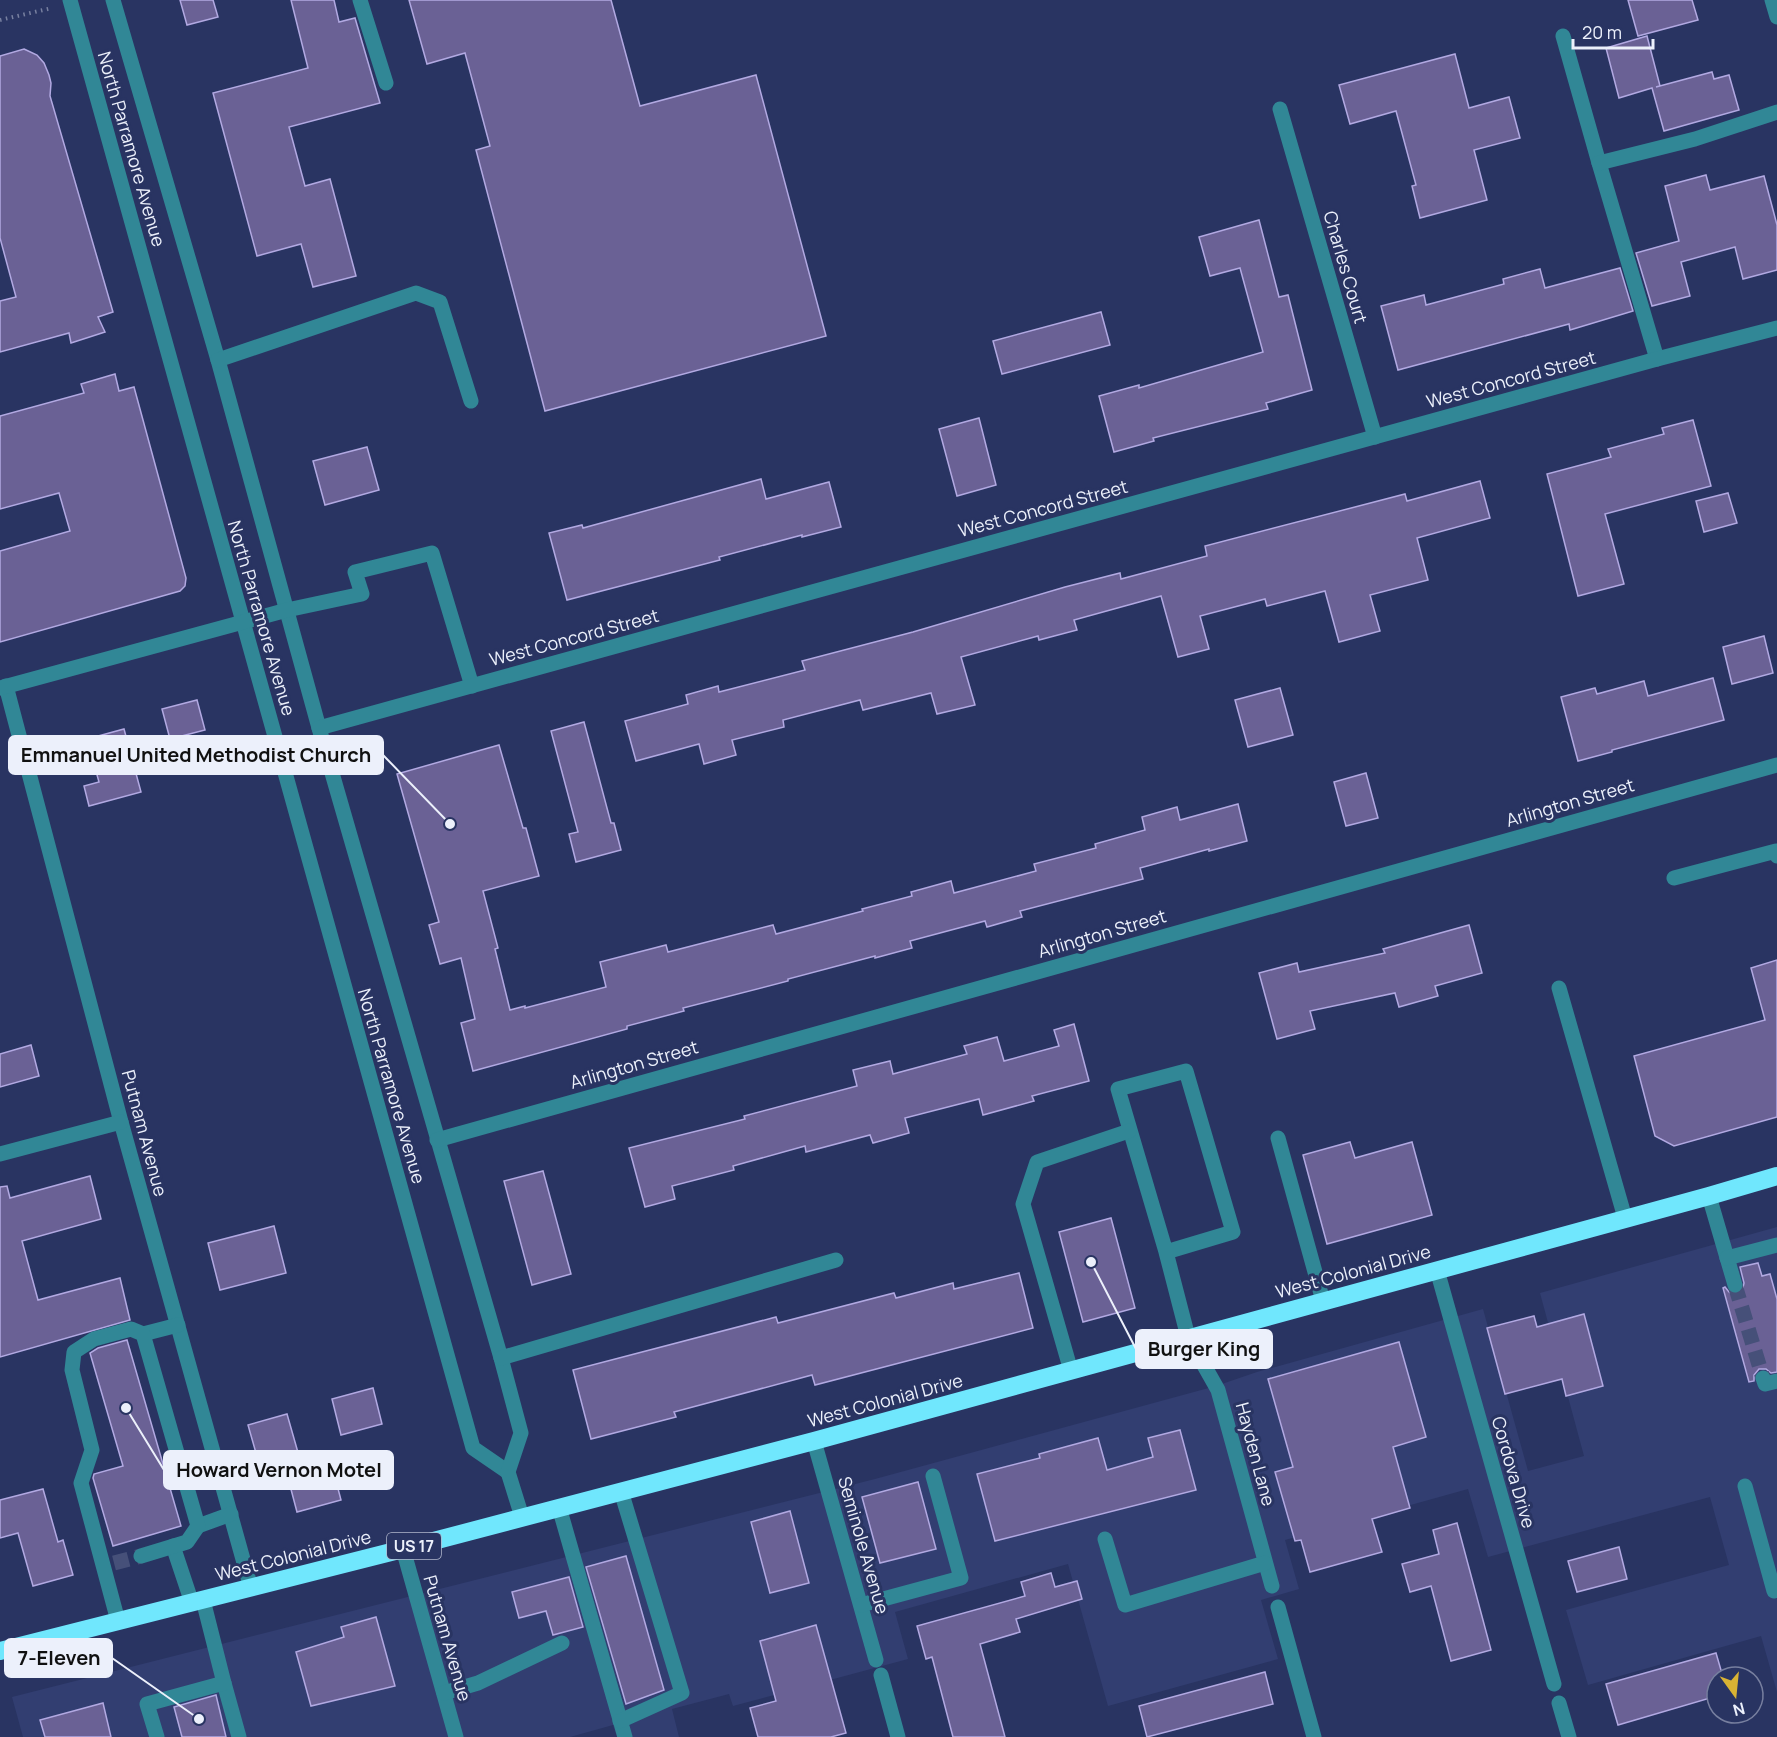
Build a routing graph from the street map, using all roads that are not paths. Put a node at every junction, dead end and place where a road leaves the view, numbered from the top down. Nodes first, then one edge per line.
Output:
1 (113, 0) edge
2 (360, 0) edge
3 (1772, 0) edge
4 (70, 2) edge
5 (1777, 17) edge
6 (1563, 36) dead end
7 (386, 83) dead end
8 (1280, 109) dead end
9 (1777, 112) edge
10 (1599, 163) junction
11 (1777, 328) edge
12 (1658, 359) junction
13 (219, 360) junction
14 (471, 401) dead end
15 (1375, 436) junction
16 (287, 610) junction
17 (242, 622) junction
18 (472, 686) junction
19 (3, 687) edge
20 (319, 728) junction
21 (1777, 765) edge
22 (1777, 856) edge
23 (1674, 878) dead end
24 (1559, 988) dead end
25 (121, 1122) junction
26 (1129, 1131) junction
27 (1278, 1138) dead end
28 (437, 1140) junction
29 (0, 1154) edge
30 (1777, 1176) edge
31 (1709, 1196) junction
32 (1625, 1218) junction
33 (1777, 1245) edge
34 (1166, 1252) junction
35 (1726, 1258) junction
36 (836, 1260) dead end
37 (1437, 1270) junction
38 (1735, 1285) tunnel mouth
39 (1323, 1301) junction
40 (178, 1325) junction
41 (143, 1334) junction
42 (1188, 1337) junction
43 (501, 1358) junction
44 (1071, 1371) junction
45 (814, 1441) junction
46 (508, 1472) junction
47 (933, 1476) dead end
48 (1745, 1486) dead end
49 (621, 1491) junction
50 (559, 1507) junction
51 (231, 1514) junction
52 (522, 1517) junction
53 (198, 1526) junction
54 (1105, 1539) dead end
55 (172, 1546) junction
56 (403, 1549) junction
57 (141, 1556) tunnel mouth
58 (1265, 1563) junction
59 (1272, 1586) dead end
60 (251, 1588) junction
61 (1777, 1590) edge
62 (198, 1601) junction
63 (861, 1605) junction
64 (1278, 1607) dead end
65 (118, 1621) junction
66 (562, 1643) dead end
67 (0, 1651) edge
68 (224, 1683) junction
69 (1554, 1684) dead end
70 (444, 1693) junction
71 (1559, 1703) dead end
72 (620, 1721) junction
73 (157, 1737) edge
74 (239, 1737) edge
75 (456, 1737) edge
76 (625, 1737) edge
77 (898, 1737) edge
78 (1314, 1737) edge
79 (1569, 1737) edge

1 - 13 street, North Parramore Avenue
2 - 7 street
3 - 5 street
4 - 17 street, North Parramore Avenue
6 - 10 street
8 - 15 street, Charles Court
9 - 10 street
10 - 12 street
11 - 12 street, West Concord Street
12 - 15 street, West Concord Street
13 - 14 street
13 - 16 street, North Parramore Avenue
15 - 18 street, West Concord Street
16 - 17 street
16 - 18 street
16 - 20 street, North Parramore Avenue
17 - 19 street
17 - 46 street, North Parramore Avenue
18 - 20 street, West Concord Street
19 - 25 street, Putnam Avenue
20 - 28 street, North Parramore Avenue
21 - 28 street, Arlington Street
22 - 23 street
24 - 32 street
25 - 29 street
25 - 40 street, Putnam Avenue
26 - 34 street, Hayden Lane
26 - 34 street, Hayden Lane
26 - 44 street
27 - 39 street
28 - 43 street, North Parramore Avenue
30 - 31 highway, West Colonial Drive / US 17
31 - 32 highway, West Colonial Drive / US 17
31 - 35 street
32 - 37 highway, West Colonial Drive / US 17
33 - 35 street
34 - 42 street, Hayden Lane
35 - 38 street
36 - 43 street
37 - 39 highway, West Colonial Drive / US 17
37 - 69 street, Cordova Drive
39 - 42 highway, West Colonial Drive / US 17
40 - 41 street
40 - 51 street, Putnam Avenue
41 - 53 street
41 - 65 street
42 - 44 highway, West Colonial Drive / US 17
42 - 58 street, Hayden Lane
43 - 46 street, North Parramore Avenue
44 - 45 highway, West Colonial Drive / US 17
45 - 49 highway, West Colonial Drive / US 17
45 - 63 street, Seminole Avenue
46 - 52 street
47 - 63 street
48 - 61 street
49 - 50 highway, West Colonial Drive / US 17
49 - 72 street
50 - 52 highway, West Colonial Drive / US 17
50 - 72 street
51 - 53 street
51 - 60 street, Putnam Avenue
52 - 56 highway, West Colonial Drive / US 17
53 - 55 street
54 - 58 street
55 - 57 street
55 - 62 street
56 - 60 highway, West Colonial Drive / US 17
56 - 70 street, Putnam Avenue
58 - 59 street, Hayden Lane
60 - 62 highway, West Colonial Drive / US 17
62 - 65 highway, West Colonial Drive / US 17
62 - 68 street
63 - 77 street, Seminole Avenue
64 - 78 street
65 - 67 highway, West Colonial Drive / US 17
66 - 70 street
68 - 73 street
68 - 74 street
70 - 75 street, Putnam Avenue
71 - 79 street
72 - 76 street

